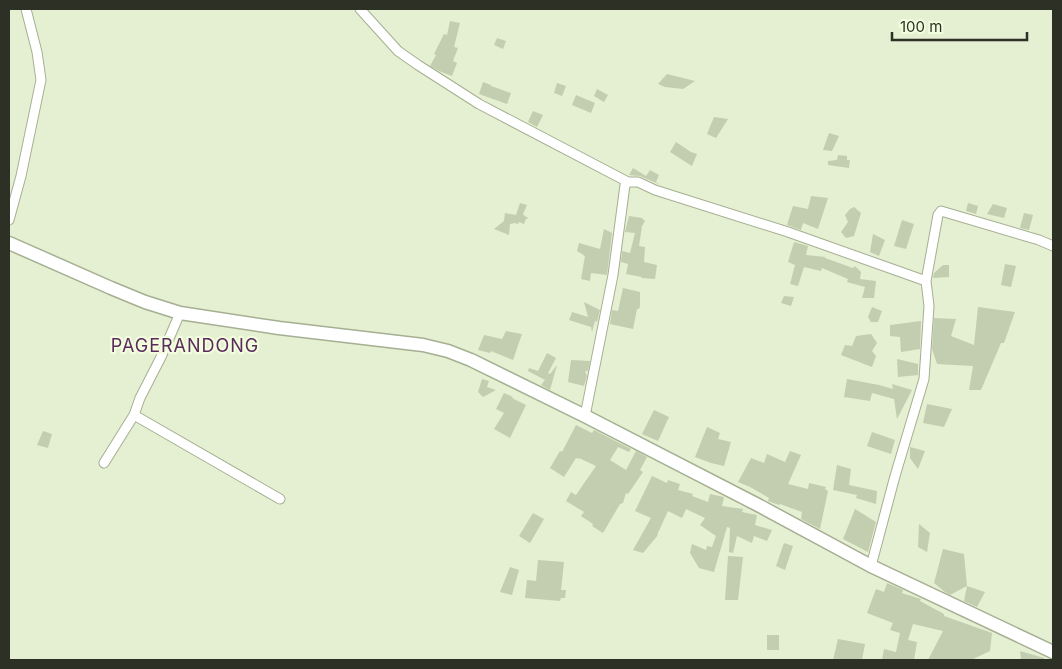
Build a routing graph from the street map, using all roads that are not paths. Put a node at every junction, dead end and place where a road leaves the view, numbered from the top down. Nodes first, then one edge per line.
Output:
1 (26, 9) edge
2 (360, 9) edge
3 (628, 182) junction
4 (9, 220) edge
5 (9, 243) edge
6 (1053, 246) edge
7 (926, 282) junction
8 (180, 314) junction
9 (134, 415) junction
10 (585, 416) junction
11 (104, 463) dead end
12 (280, 499) dead end
13 (871, 566) junction
14 (1053, 652) edge

1 - 4 street
2 - 3 street
3 - 7 street
3 - 10 street
5 - 8 street
6 - 7 street
7 - 13 street
8 - 9 street
8 - 10 street
9 - 11 street
9 - 12 street
10 - 13 street
13 - 14 street

